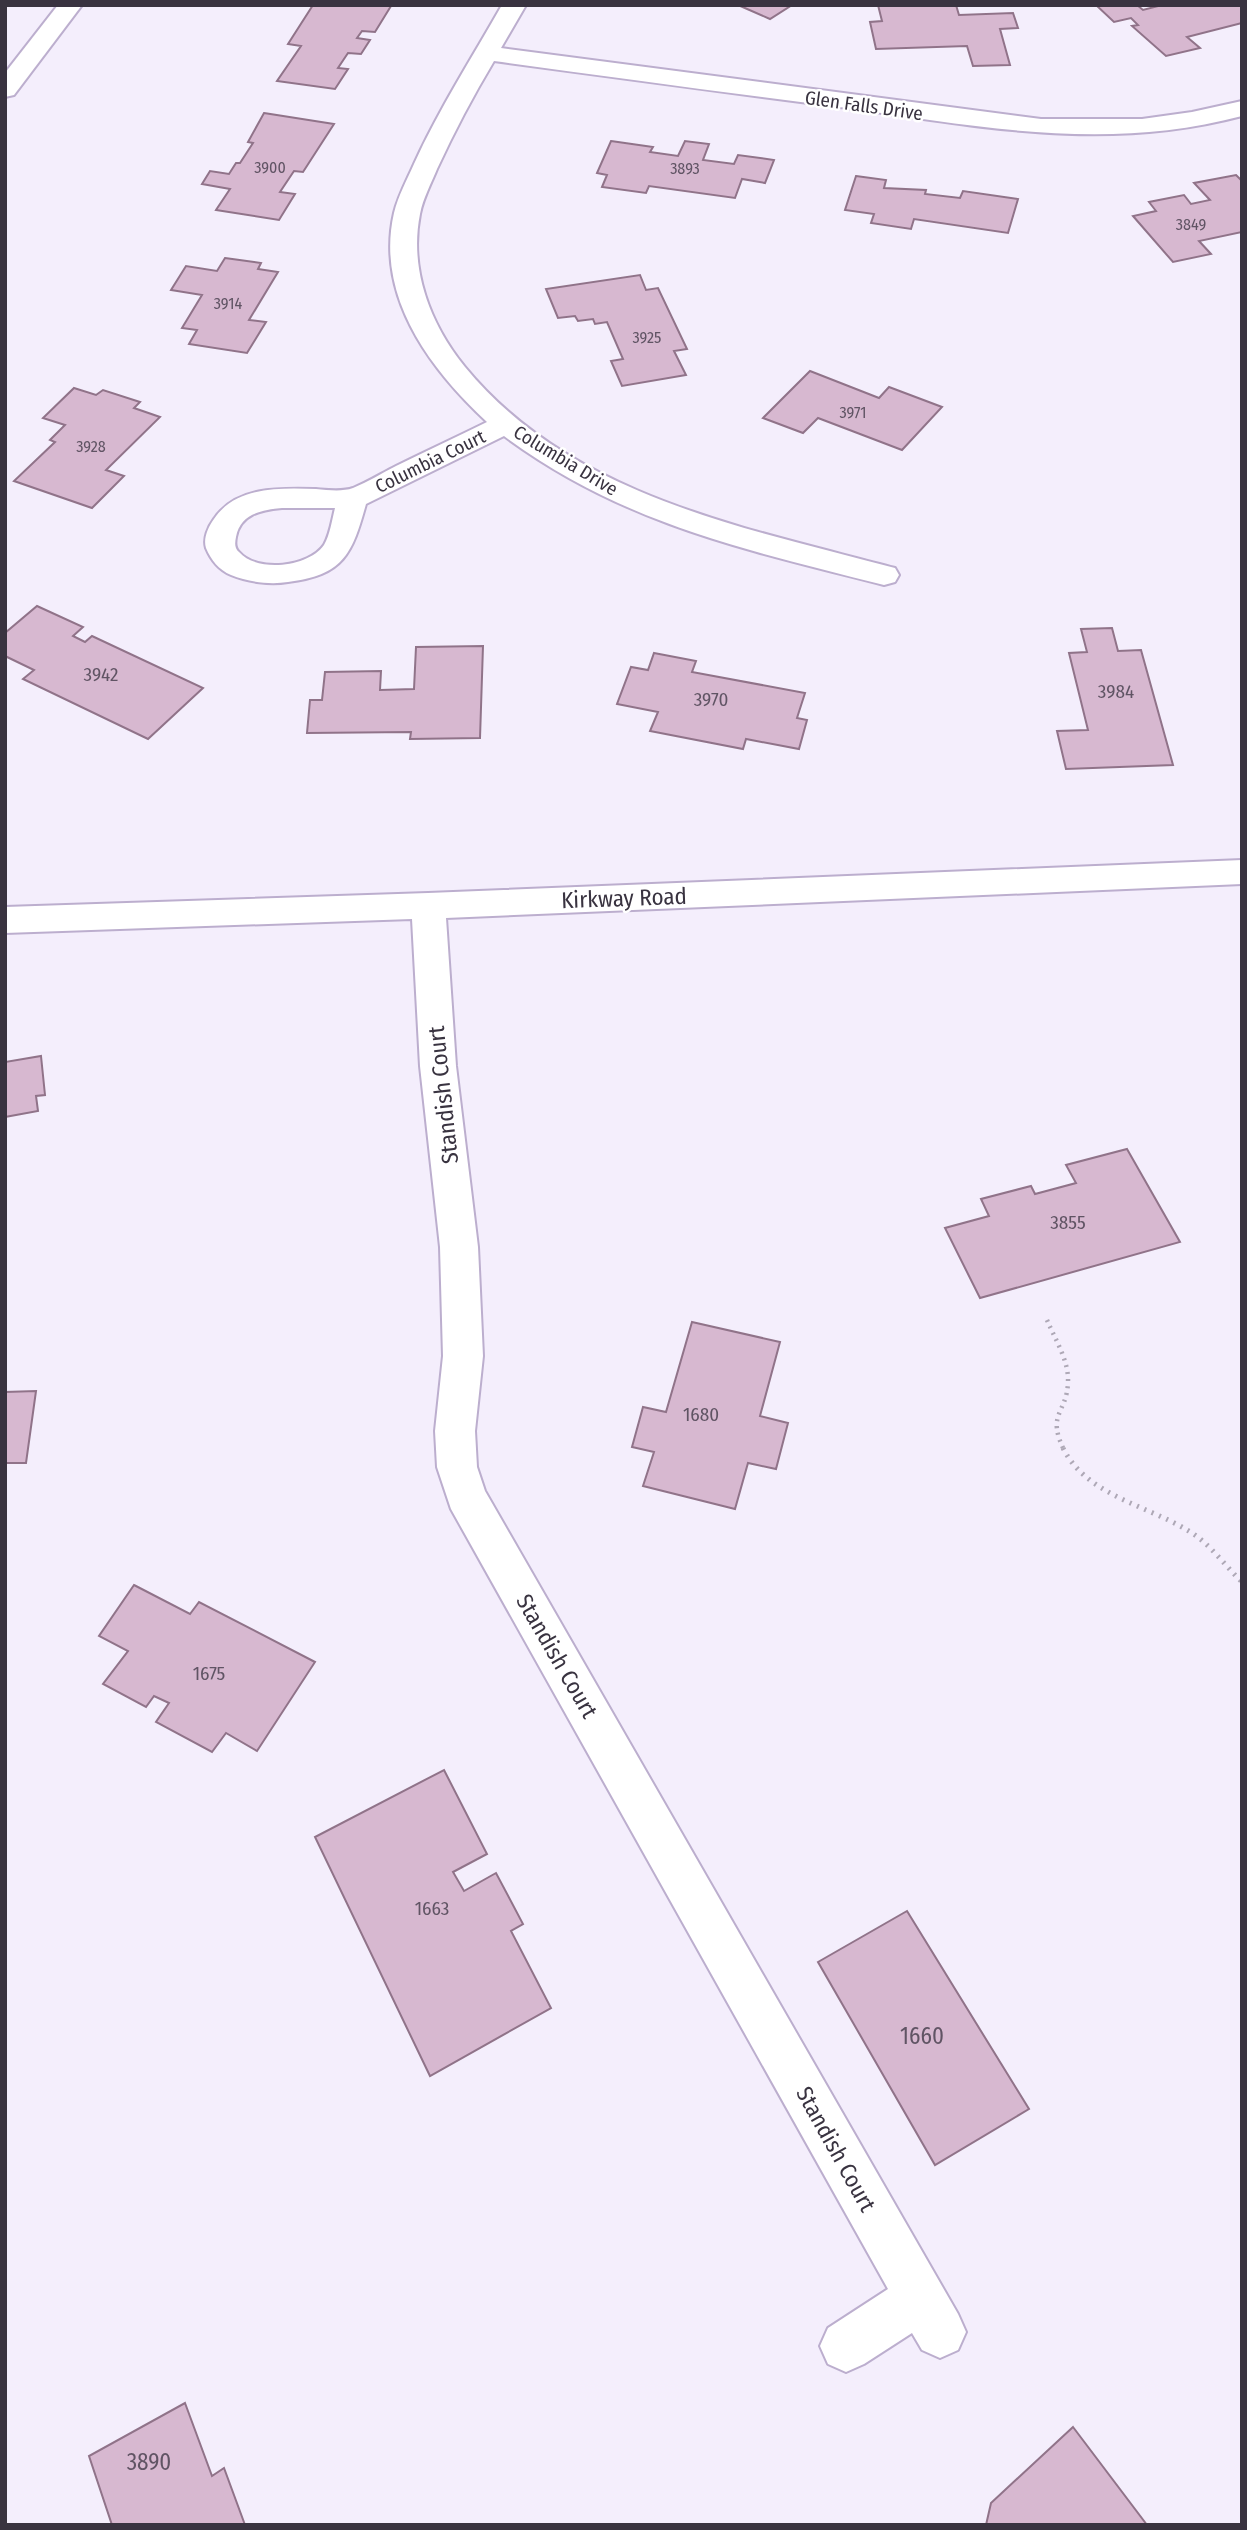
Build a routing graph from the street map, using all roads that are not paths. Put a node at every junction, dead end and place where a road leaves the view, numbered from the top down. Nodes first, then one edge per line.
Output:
1 (70, 5) edge
2 (514, 5) edge
3 (487, 53) junction
4 (5, 90) edge
5 (1242, 108) edge
6 (506, 424) junction
7 (353, 498) dead end
8 (884, 575) dead end
9 (1242, 872) edge
10 (428, 906) junction
11 (5, 919) edge
12 (846, 2346) dead end

1 - 4 street
2 - 3 street, Columbia Drive
3 - 5 street, Glen Falls Drive
3 - 6 street, Columbia Drive
6 - 7 street, Columbia Court
6 - 8 street, Columbia Drive
9 - 10 street, Kirkway Road
10 - 11 street, Kirkway Road
10 - 12 street, Standish Court

